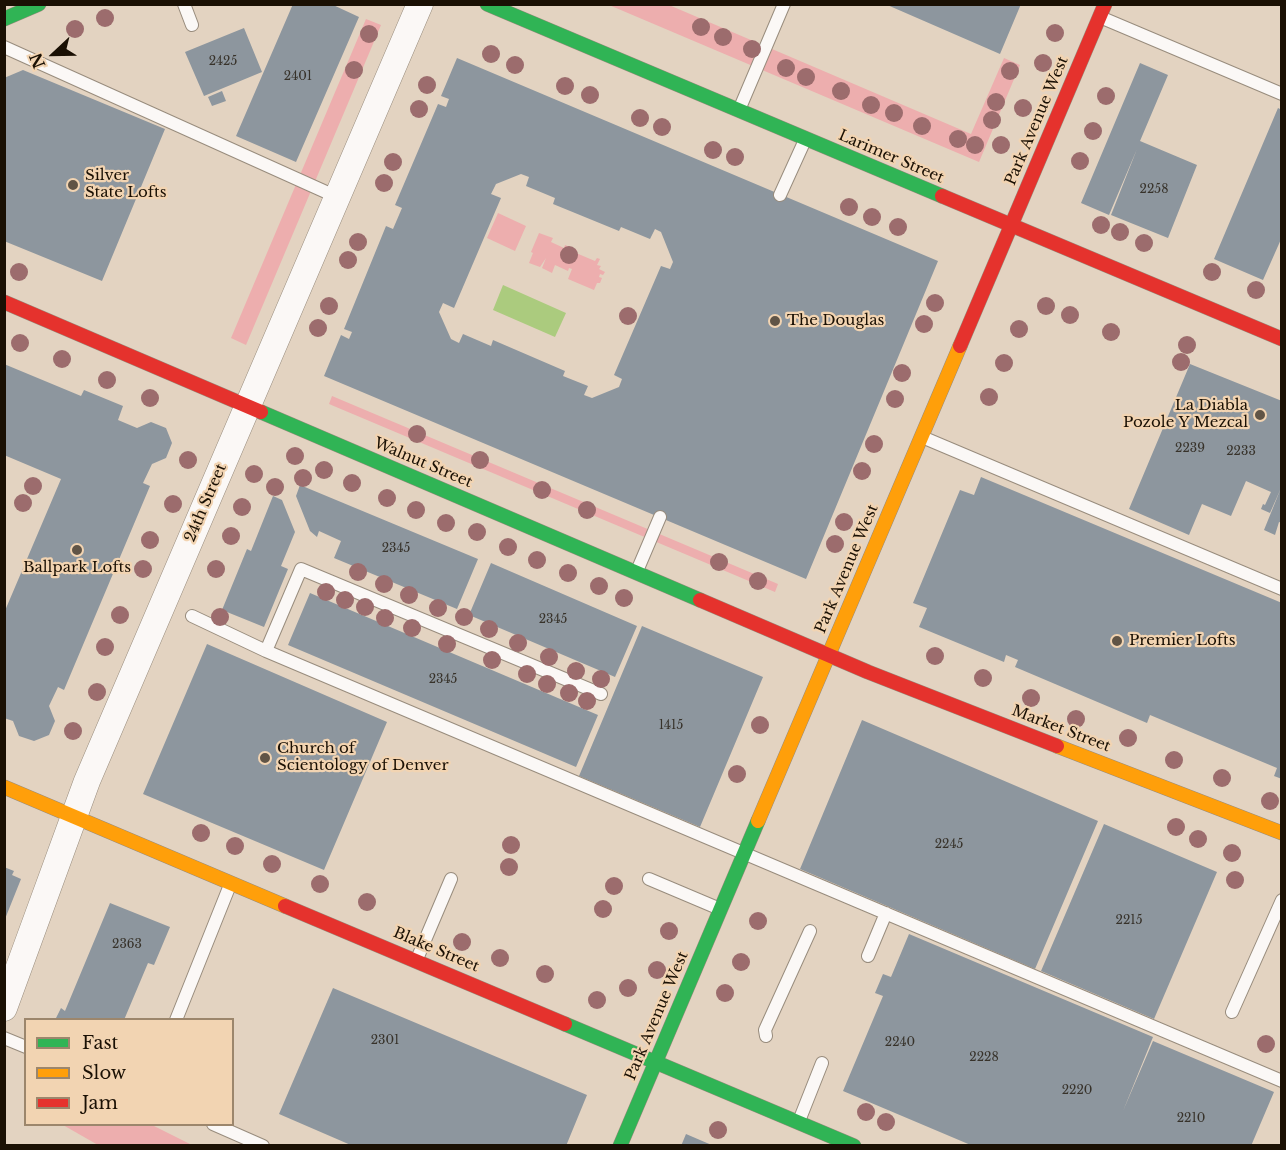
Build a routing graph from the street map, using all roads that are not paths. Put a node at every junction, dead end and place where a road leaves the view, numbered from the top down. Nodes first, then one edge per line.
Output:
1 (39, 4) edge
2 (184, 4) edge
3 (420, 4) edge
4 (487, 4) edge
5 (784, 4) edge
6 (1102, 11) edge
7 (4, 19) edge
8 (192, 25) dead end
9 (4, 47) edge
10 (1281, 94) edge
11 (739, 111) junction
12 (805, 139) junction
13 (780, 195) dead end
14 (337, 196) junction
15 (1011, 226) junction
16 (4, 302) edge
17 (1281, 339) edge
18 (248, 406) junction
19 (921, 436) junction
20 (660, 517) dead end
21 (637, 572) junction
22 (1281, 589) edge
23 (192, 616) dead end
24 (266, 651) junction
25 (829, 654) junction
26 (601, 694) dead end
27 (4, 787) edge
28 (75, 815) junction
29 (1281, 833) edge
30 (744, 853) junction
31 (451, 879) dead end
32 (649, 879) dead end
33 (232, 881) junction
34 (1281, 900) edge
35 (721, 909) junction
36 (886, 913) junction
37 (810, 931) dead end
38 (868, 956) dead end
39 (417, 960) junction
40 (4, 1008) edge
41 (1232, 1012) dead end
42 (177, 1018) edge
43 (766, 1036) dead end
44 (4, 1038) edge
45 (24, 1046) edge
46 (656, 1061) junction
47 (822, 1063) dead end
48 (1281, 1081) edge
49 (799, 1122) junction
50 (215, 1126) edge
51 (263, 1146) edge
52 (620, 1146) edge
53 (854, 1146) edge

1 - 7 main road
2 - 8 lane
3 - 14 street, 24th Street
4 - 11 main road, Larimer Street
5 - 11 lane
6 - 10 lane
6 - 15 main road, Park Avenue West
9 - 14 lane
11 - 12 main road, Larimer Street
12 - 13 lane
12 - 15 main road, Larimer Street
14 - 18 street, 24th Street
15 - 17 main road, Larimer Street
15 - 19 main road, Park Avenue West
16 - 18 main road, Walnut Street
18 - 21 main road, Walnut Street
18 - 28 street, 24th Street
19 - 22 lane
19 - 25 main road, Park Avenue West
20 - 21 lane
21 - 25 main road, Walnut Street
23 - 24 lane
24 - 26 lane
24 - 30 lane
25 - 29 main road, Market Street
25 - 30 main road, Park Avenue West
27 - 28 main road, Blake Street
28 - 33 main road, Blake Street
28 - 40 street, 24th Street
30 - 35 main road, Park Avenue West
30 - 36 lane
31 - 39 lane
32 - 35 lane
33 - 39 main road, Blake Street
33 - 42 lane
34 - 41 lane
35 - 46 main road, Park Avenue West
36 - 38 lane
36 - 48 lane
37 - 43 lane
39 - 46 main road, Blake Street
44 - 45 lane
46 - 49 main road, Blake Street
46 - 52 main road, Park Avenue West
47 - 49 lane
49 - 53 main road, Blake Street
50 - 51 lane

